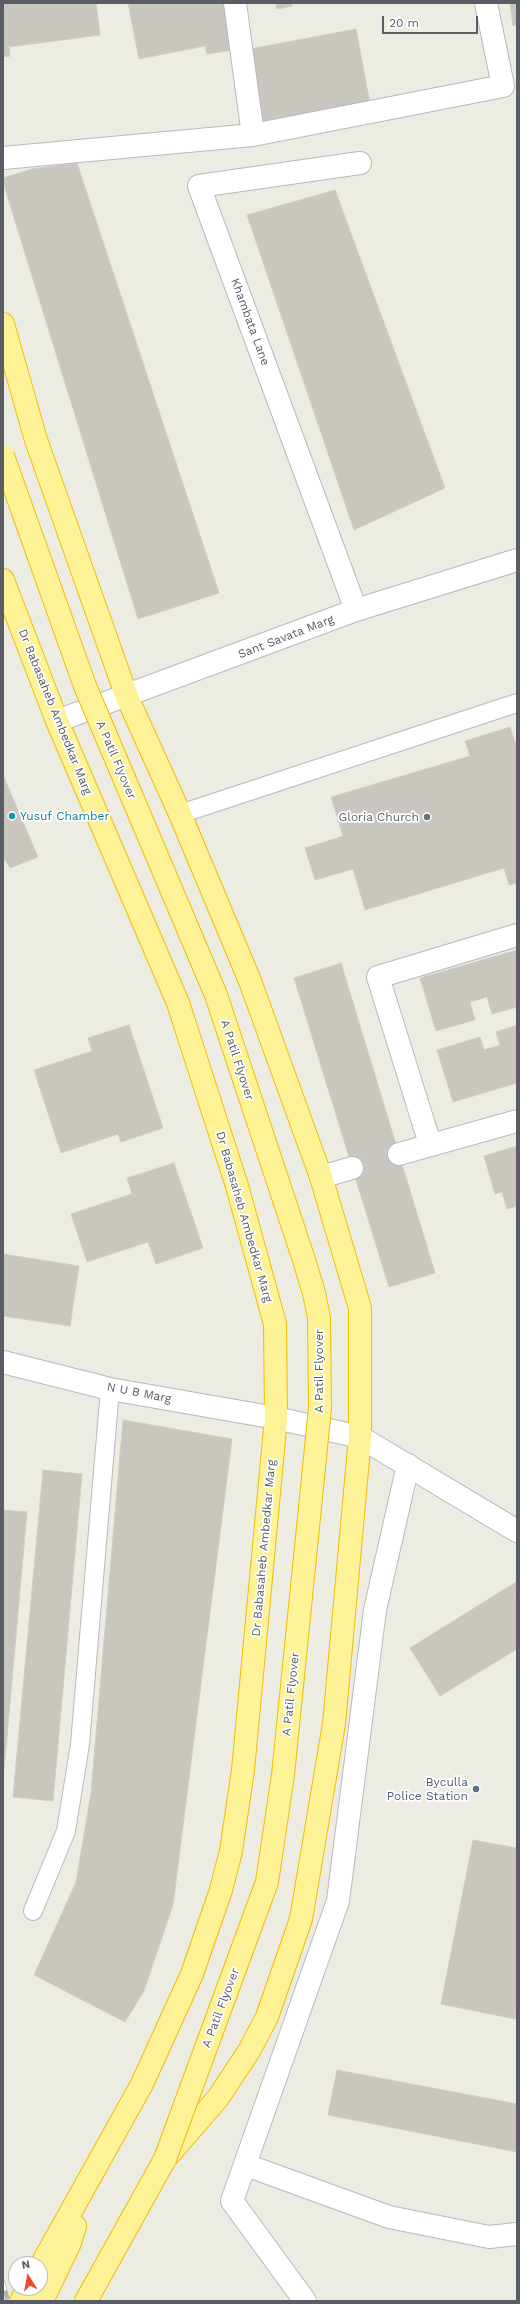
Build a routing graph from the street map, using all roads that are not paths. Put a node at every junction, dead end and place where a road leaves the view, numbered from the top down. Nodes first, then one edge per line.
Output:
1 (235, 3) edge
2 (486, 3) edge
3 (252, 135) junction
4 (3, 158) edge
5 (360, 163) dead end
6 (3, 324) edge
7 (3, 456) edge
8 (517, 560) edge
9 (3, 580) edge
10 (356, 610) junction
11 (127, 697) junction
12 (517, 703) edge
13 (57, 721) junction
14 (180, 814) junction
15 (517, 935) edge
16 (517, 1121) edge
17 (430, 1144) junction
18 (399, 1154) tunnel mouth
19 (352, 1168) tunnel mouth
20 (321, 1178) junction
21 (3, 1362) edge
22 (110, 1389) junction
23 (276, 1418) junction
24 (360, 1437) junction
25 (408, 1464) junction
26 (517, 1531) edge
27 (33, 1911) dead end
28 (164, 2159) junction
29 (246, 2165) junction
30 (78, 2201) junction
31 (517, 2234) edge
32 (46, 2256) edge
33 (42, 2301) edge
34 (86, 2301) edge
35 (305, 2301) edge

1 - 3 street
2 - 3 street
3 - 4 street
5 - 10 street, Khambata Lane
6 - 11 highway
7 - 28 highway, A Patil Flyover, bridge
8 - 10 street, Sant Savata Marg
9 - 13 highway, Dr Babasaheb Ambedkar Marg
10 - 11 street, Sant Savata Marg
11 - 13 street, Sant Savata Marg
11 - 14 highway
12 - 14 lane
13 - 23 highway, Dr Babasaheb Ambedkar Marg
14 - 20 highway
15 - 17 street
16 - 17 street
17 - 18 street
19 - 20 street
20 - 24 highway
21 - 22 street, N U B Marg
22 - 23 street, N U B Marg
22 - 27 lane
23 - 24 street, N U B Marg
23 - 30 highway, Dr Babasaheb Ambedkar Marg
24 - 25 street, N U B Marg
24 - 28 highway, bridge
25 - 26 street, N U B Marg
25 - 29 street
28 - 34 highway, A Patil Flyover
29 - 31 street
29 - 35 street
30 - 32 highway
30 - 33 highway

